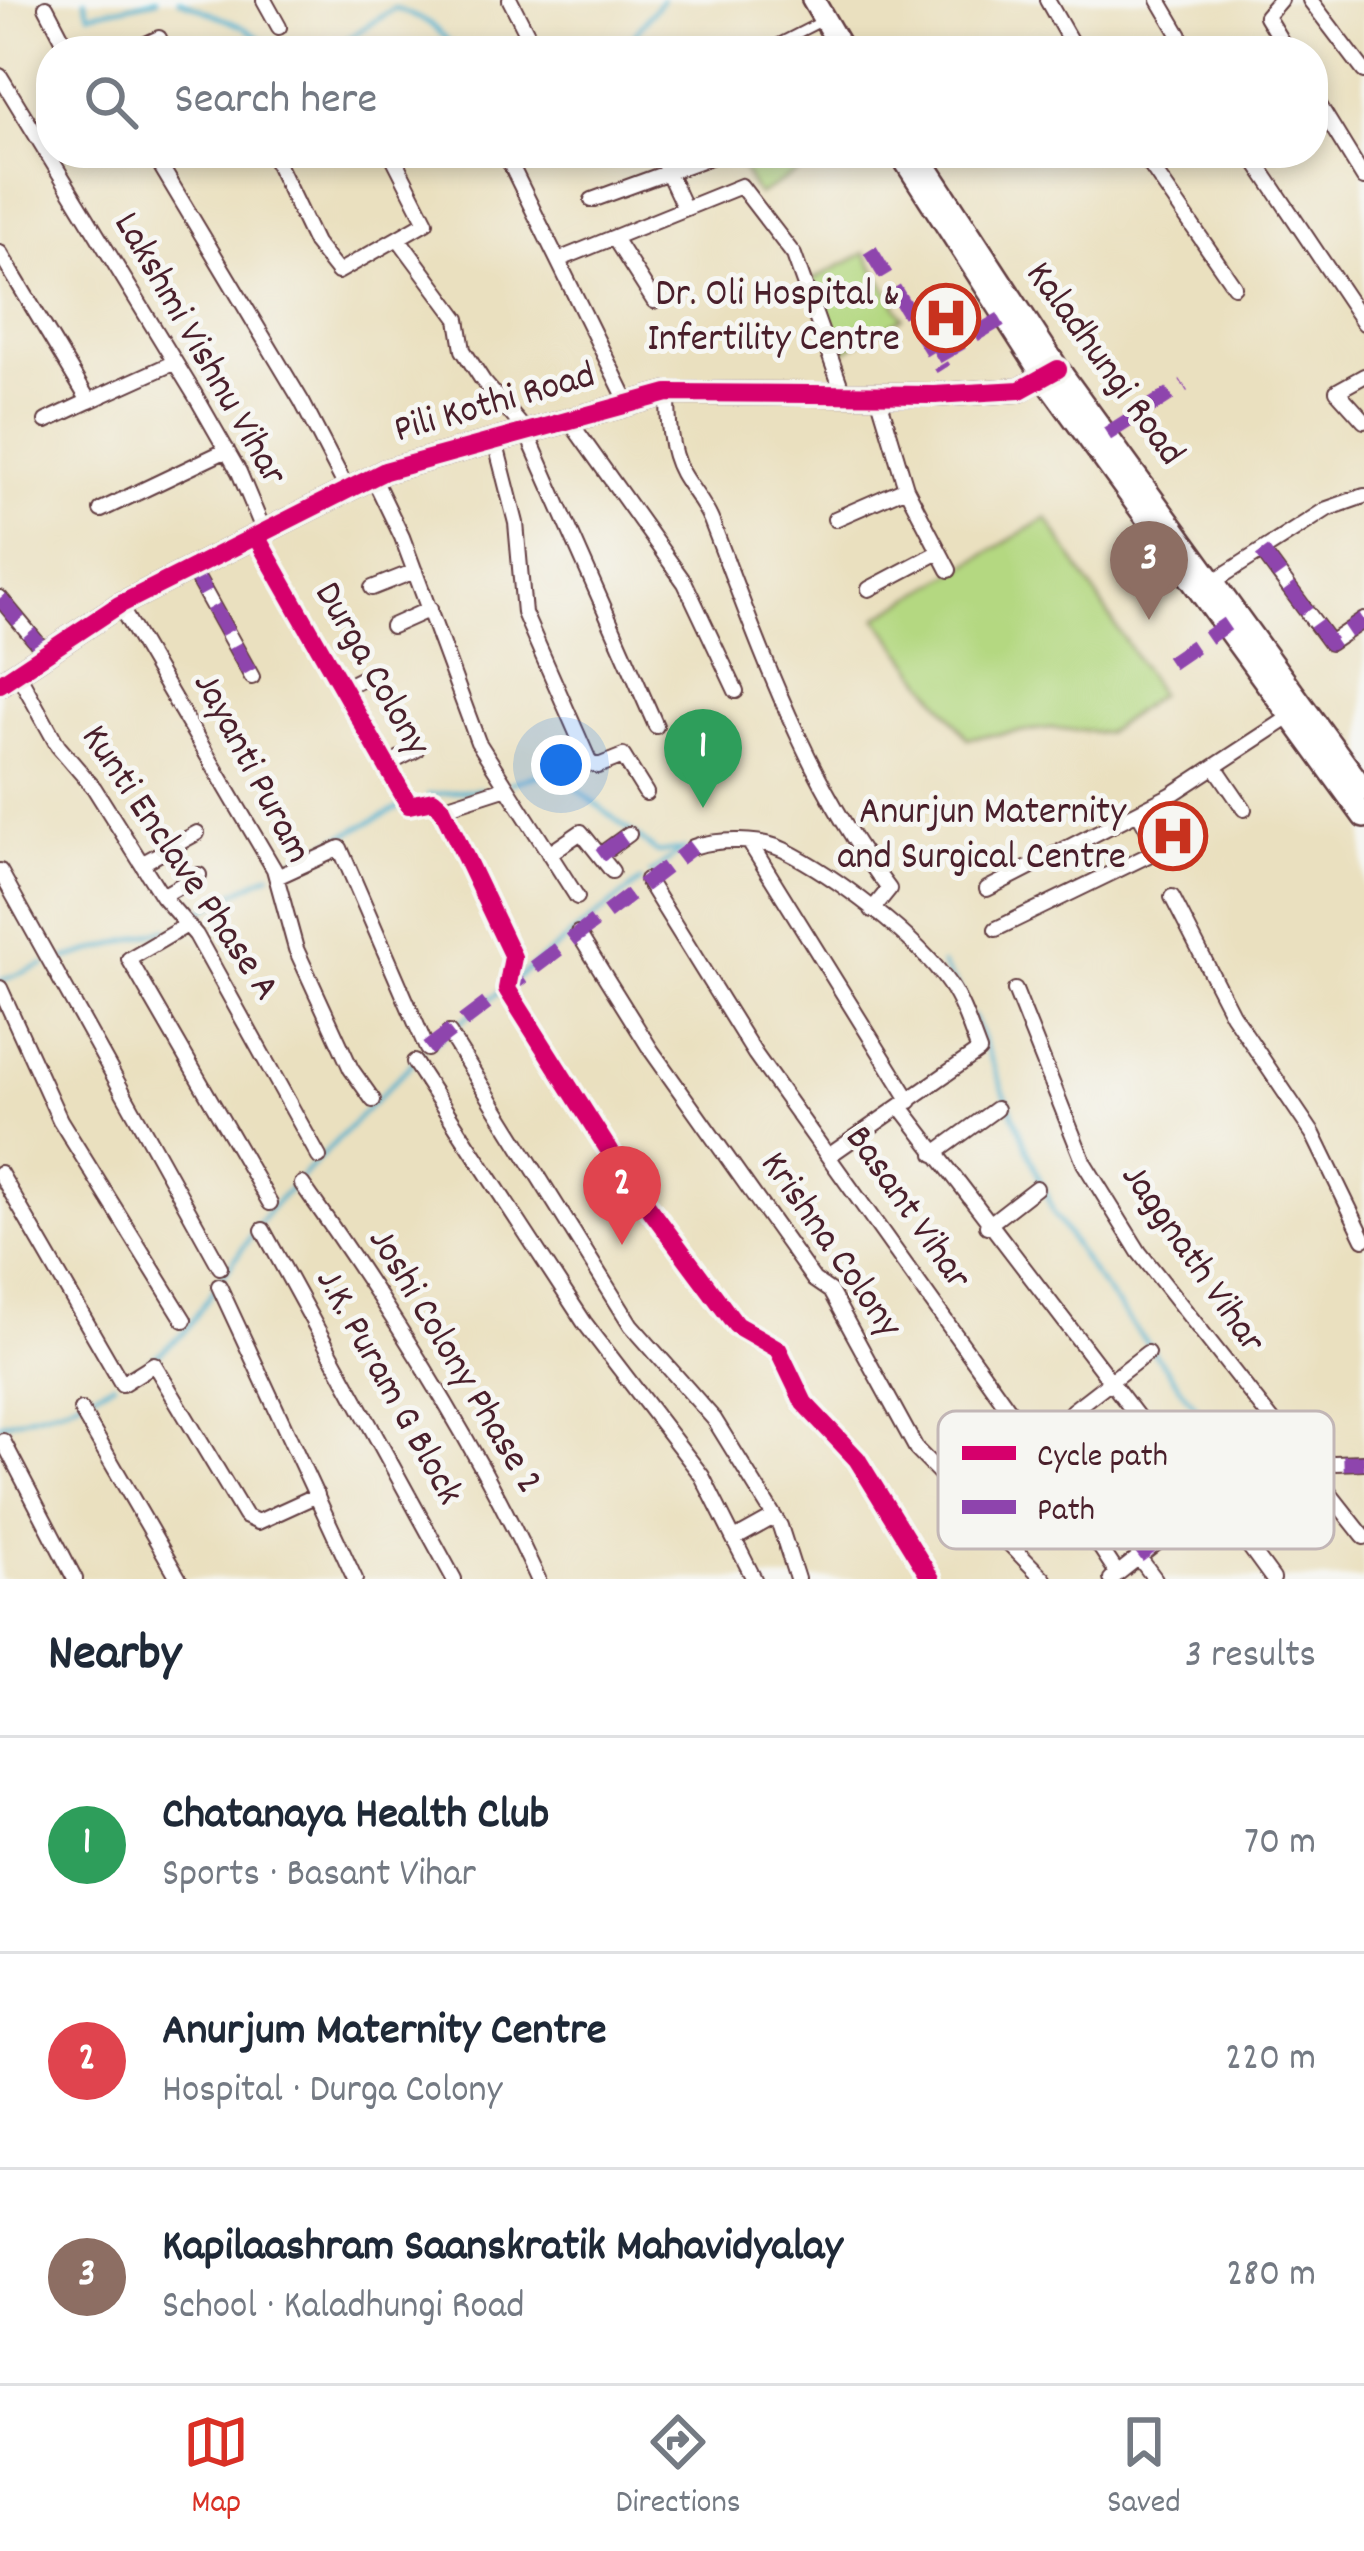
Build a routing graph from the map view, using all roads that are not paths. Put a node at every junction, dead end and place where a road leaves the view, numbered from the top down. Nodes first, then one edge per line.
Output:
1 (264, 0) edge
2 (510, 0) edge
3 (1047, 0) edge
4 (1159, 0) edge
5 (1280, 0) edge
6 (1310, 0) edge
7 (821, 5) edge
8 (46, 7) dead end
9 (279, 27) dead end
10 (61, 36) edge
11 (528, 36) edge
12 (782, 36) edge
13 (836, 36) edge
14 (846, 36) edge
15 (1067, 36) edge
16 (1180, 36) edge
17 (1278, 36) edge
18 (1364, 71) edge
19 (0, 76) edge
20 (1328, 119) edge
21 (36, 136) edge
22 (55, 168) edge
23 (162, 168) edge
24 (279, 168) edge
25 (399, 168) edge
26 (512, 168) edge
27 (673, 168) edge
28 (910, 168) edge
29 (926, 168) edge
30 (1152, 168) edge
31 (1260, 168) edge
32 (667, 170) junction
33 (1364, 178) edge
34 (592, 200) dead end
35 (683, 205) junction
36 (398, 238) junction
37 (614, 238) junction
38 (0, 253) edge
39 (558, 260) junction
40 (1234, 286) dead end
41 (654, 301) dead end
42 (1364, 323) edge
43 (173, 363) junction
44 (1051, 373) junction
45 (1364, 376) edge
46 (877, 392) junction
47 (668, 393) junction
48 (843, 393) junction
49 (89, 401) junction
50 (627, 401) junction
51 (568, 419) junction
52 (1364, 421) edge
53 (46, 422) dead end
54 (526, 431) junction
55 (495, 441) junction
56 (227, 450) junction
57 (373, 478) junction
58 (906, 488) junction
59 (348, 491) junction
60 (1364, 496) edge
61 (101, 510) dead end
62 (835, 519) dead end
63 (261, 536) junction
64 (1262, 551) junction
65 (939, 552) junction
66 (190, 567) junction
67 (949, 570) dead end
68 (415, 571) junction
69 (1209, 585) junction
70 (372, 588) dead end
71 (869, 589) dead end
72 (0, 598) edge
73 (118, 604) junction
74 (430, 609) junction
75 (1364, 620) edge
76 (392, 626) dead end
77 (44, 651) junction
78 (375, 672) dead end
79 (252, 677) dead end
80 (8, 678) edge
81 (343, 688) junction
82 (736, 691) dead end
83 (1302, 719) junction
84 (656, 726) dead end
85 (416, 750) dead end
86 (386, 765) junction
87 (1216, 768) junction
88 (504, 788) junction
89 (1364, 790) edge
90 (646, 793) dead end
91 (442, 808) junction
92 (1244, 809) dead end
93 (1138, 812) junction
94 (1364, 817) edge
95 (196, 833) dead end
96 (629, 834) dead end
97 (751, 845) junction
98 (693, 847) dead end
99 (549, 854) junction
100 (600, 855) junction
101 (143, 863) junction
102 (0, 871) edge
103 (612, 871) dead end
104 (200, 875) dead end
105 (277, 877) junction
106 (647, 880) dead end
107 (987, 889) dead end
108 (162, 896) junction
109 (577, 897) dead end
110 (1172, 897) dead end
111 (872, 910) junction
112 (187, 925) junction
113 (996, 929) dead end
114 (578, 933) dead end
115 (0, 988) edge
116 (1015, 991) dead end
117 (449, 1033) dead end
118 (427, 1048) dead end
119 (413, 1062) dead end
120 (373, 1100) dead end
121 (906, 1104) junction
122 (996, 1109) dead end
123 (934, 1154) junction
124 (830, 1155) junction
125 (319, 1157) dead end
126 (0, 1173) edge
127 (302, 1184) dead end
128 (1036, 1188) dead end
129 (270, 1203) dead end
130 (1359, 1215) edge
131 (987, 1226) junction
132 (263, 1231) dead end
133 (1364, 1239) edge
134 (220, 1267) dead end
135 (219, 1286) dead end
136 (184, 1320) dead end
137 (1147, 1353) dead end
138 (1109, 1381) junction
139 (81, 1410) dead end
140 (1010, 1411) edge
141 (1072, 1411) dead end
142 (1134, 1411) edge
143 (1262, 1411) edge
144 (3, 1441) dead end
145 (1364, 1462) edge
146 (1334, 1463) edge
147 (938, 1472) edge
148 (317, 1495) junction
149 (1334, 1501) edge
150 (774, 1517) junction
151 (738, 1537) junction
152 (1364, 1538) edge
153 (1014, 1549) edge
154 (1097, 1549) edge
155 (1148, 1549) edge
156 (1248, 1549) edge
157 (1138, 1556) junction
158 (1114, 1576) edge
159 (74, 1579) edge
160 (179, 1579) edge
161 (355, 1579) edge
162 (454, 1579) edge
163 (538, 1579) edge
164 (754, 1579) edge
165 (796, 1579) edge
166 (931, 1579) edge
167 (1044, 1579) edge
168 (1155, 1579) edge
169 (1273, 1579) edge

1 - 9 street
2 - 11 street
3 - 15 street
4 - 16 street
5 - 17 street
6 - 18 street
7 - 12 lane
7 - 13 main road
7 - 14 main road
8 - 10 street
19 - 21 street, Lakshmi Vishnu Vihar
20 - 33 street
22 - 43 street, Lakshmi Vishnu Vihar
23 - 59 street
24 - 36 street
25 - 36 street
26 - 39 street
27 - 32 street
28 - 44 main road, Kaladhungi Road
29 - 44 main road, Kaladhungi Road
30 - 40 street
31 - 42 street
32 - 34 street
32 - 35 street
35 - 37 street
35 - 48 street
36 - 54 street
37 - 39 street
37 - 41 street
38 - 49 street
39 - 50 street
43 - 49 street
43 - 56 street, Lakshmi Vishnu Vihar
44 - 46 main road, Pili Kothi Road
44 - 69 main road, Kaladhungi Road
45 - 52 street
46 - 48 main road, Pili Kothi Road
46 - 58 street
47 - 48 main road, Pili Kothi Road
47 - 50 main road, Pili Kothi Road
47 - 111 street
49 - 53 street
50 - 51 main road, Pili Kothi Road
51 - 54 main road, Pili Kothi Road
51 - 82 street
54 - 55 main road, Pili Kothi Road
54 - 84 street
55 - 57 main road, Pili Kothi Road
55 - 90 street
56 - 61 street
56 - 63 street, Lakshmi Vishnu Vihar
57 - 59 main road, Pili Kothi Road
57 - 68 street
58 - 62 street
58 - 65 street
59 - 63 main road, Pili Kothi Road
60 - 64 street
63 - 66 main road, Pili Kothi Road
63 - 81 street, Durga Colony
64 - 69 street
64 - 75 street
65 - 67 street
65 - 71 street
66 - 73 main road, Pili Kothi Road
66 - 79 street
68 - 70 street
68 - 74 street
69 - 83 main road, Kaladhungi Road
72 - 77 street
73 - 77 main road, Pili Kothi Road
73 - 105 street, Jayanti Puram
74 - 76 street
74 - 88 street
77 - 80 main road, Pili Kothi Road
78 - 81 street
80 - 101 street, Kunti Enclave Phase A
81 - 86 street, Durga Colony
83 - 87 street
83 - 89 main road, Kaladhungi Road
83 - 94 main road, Kaladhungi Road
85 - 86 street
86 - 91 street, Durga Colony
87 - 92 street
87 - 93 street
88 - 91 street
88 - 99 street
91 - 166 street
93 - 107 street
93 - 113 street
95 - 101 street
96 - 100 street
97 - 98 street
97 - 111 street
97 - 121 street, Basant Vihar
99 - 100 street
99 - 109 street
100 - 103 street
101 - 108 street, Kunti Enclave Phase A
102 - 134 street
104 - 108 street
105 - 118 street
105 - 120 street, Jayanti Puram
106 - 124 street, Basant Vihar
108 - 112 street, Kunti Enclave Phase A
110 - 130 street
111 - 121 street
112 - 125 street, Kunti Enclave Phase A
112 - 129 street
114 - 147 street, Krishna Colony
115 - 136 street
116 - 143 street, Jaggnath Vihar
117 - 150 street
119 - 151 street
121 - 123 street, Basant Vihar
121 - 124 street
122 - 123 street
123 - 131 street, Basant Vihar
124 - 140 street, Basant Vihar
126 - 148 street
127 - 163 street, Joshi Colony Phase 2
128 - 131 street
130 - 133 street
131 - 138 street, Basant Vihar
132 - 162 street, J.K. Puram G Block
135 - 148 street
137 - 138 street
138 - 141 street
138 - 142 street, Basant Vihar
139 - 160 street
144 - 159 street
145 - 146 street
148 - 161 street
149 - 152 street, Jaggnath Vihar
150 - 151 street
150 - 165 street
151 - 164 street
153 - 167 street, Krishna Colony
154 - 158 street, Basant Vihar
155 - 157 street
156 - 169 street, Basant Vihar
157 - 158 street
157 - 168 street

